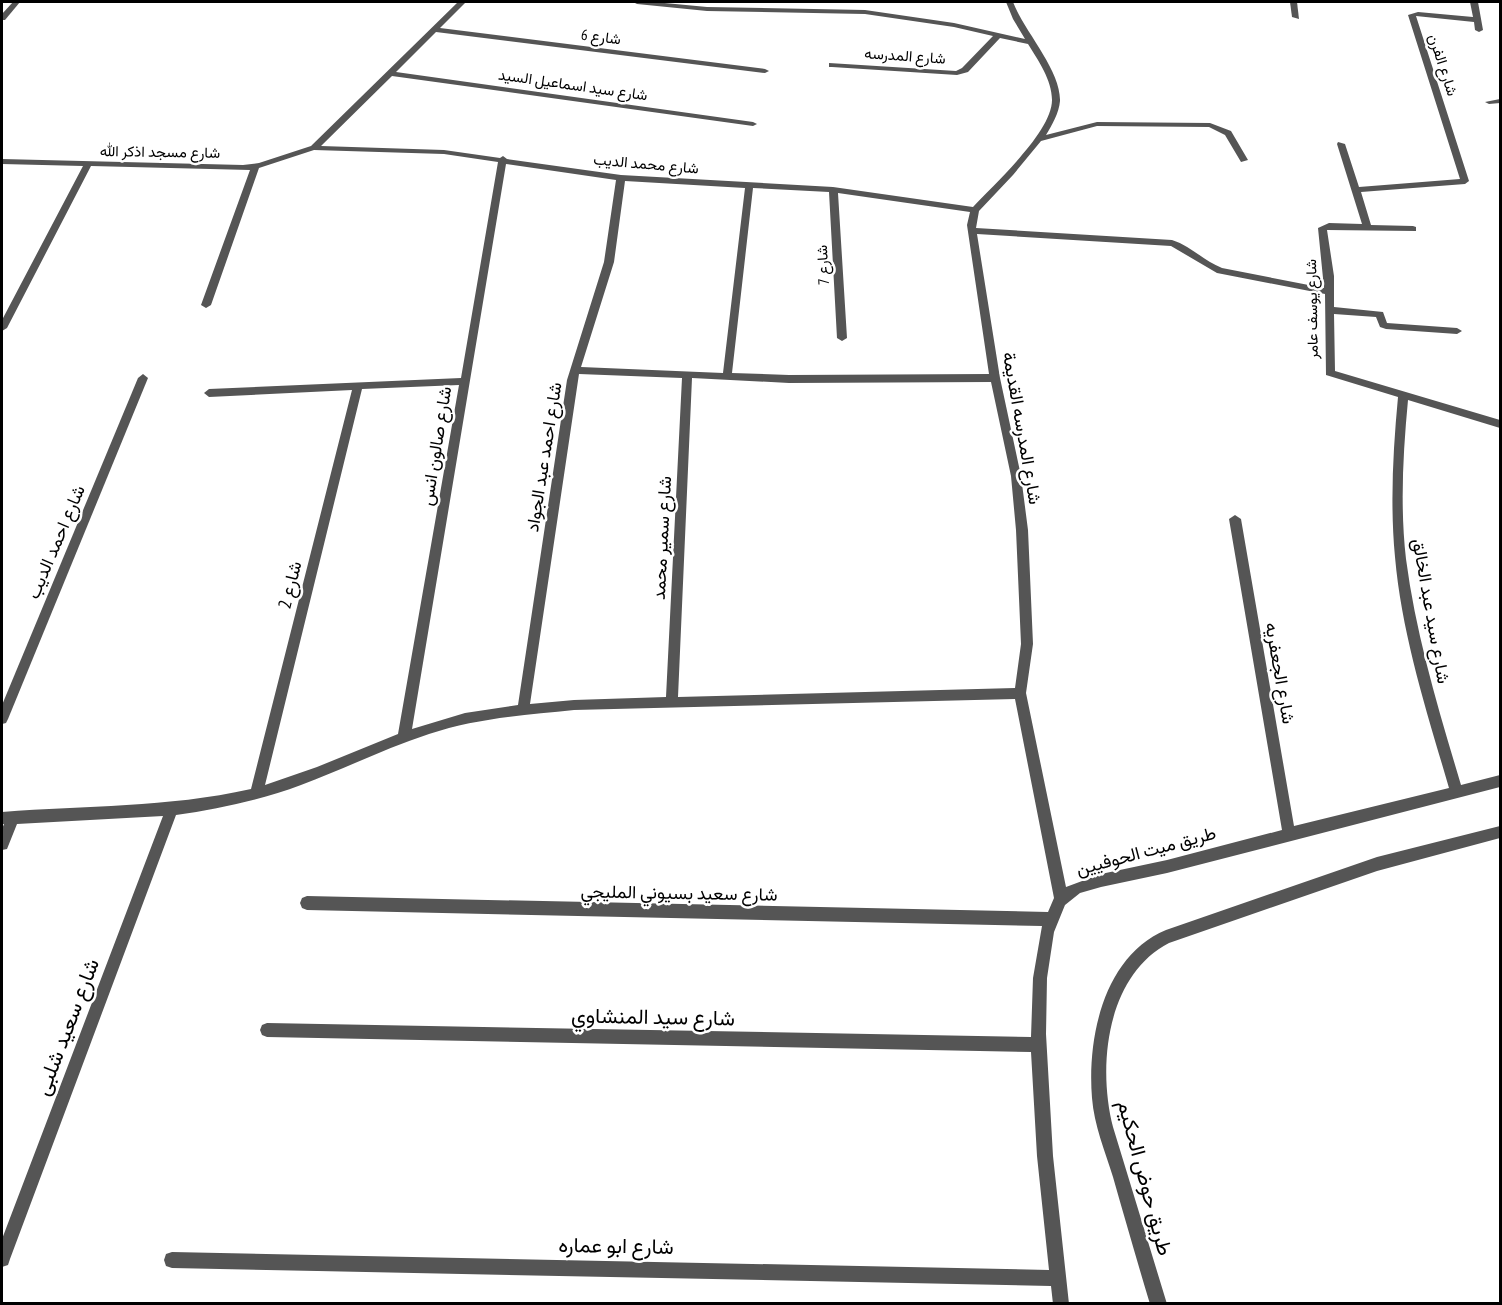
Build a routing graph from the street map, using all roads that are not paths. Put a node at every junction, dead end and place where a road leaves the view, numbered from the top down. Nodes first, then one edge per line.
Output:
1 (16, 2) edge
2 (462, 2) edge
3 (637, 2) edge
4 (1010, 2) edge
5 (1293, 2) edge
6 (1474, 2) edge
7 (1296, 17) dead end
8 (2, 18) edge
9 (1478, 20) junction
10 (435, 30) junction
11 (1479, 30) dead end
12 (997, 36) junction
13 (1033, 43) junction
14 (832, 65) dead end
15 (765, 71) dead end
16 (388, 73) junction
17 (1500, 101) edge
18 (1489, 102) dead end
19 (753, 124) dead end
20 (1038, 140) junction
21 (1341, 144) dead end
22 (314, 148) junction
23 (503, 159) junction
24 (1244, 160) dead end
25 (2, 161) edge
26 (88, 164) junction
27 (255, 167) junction
28 (621, 178) junction
29 (749, 186) junction
30 (833, 190) junction
31 (1356, 190) junction
32 (975, 210) junction
33 (1368, 228) junction
34 (1413, 229) dead end
35 (972, 231) junction
36 (1330, 292) junction
37 (206, 305) dead end
38 (1329, 310) junction
39 (2, 328) edge
40 (1457, 331) dead end
41 (842, 338) dead end
42 (576, 370) junction
43 (687, 375) junction
44 (727, 377) junction
45 (143, 378) dead end
46 (995, 378) junction
47 (463, 381) junction
48 (358, 386) junction
49 (209, 393) dead end
50 (1403, 395) junction
51 (1500, 424) edge
52 (1235, 519) dead end
53 (1020, 693) junction
54 (672, 703) junction
55 (523, 710) junction
56 (2, 719) edge
57 (404, 738) junction
58 (1500, 781) edge
59 (1457, 793) junction
60 (256, 794) junction
61 (172, 809) junction
62 (7, 818) edge
63 (1500, 832) edge
64 (1289, 834) junction
65 (2, 844) edge
66 (1061, 897) junction
67 (307, 903) dead end
68 (1049, 919) junction
69 (267, 1030) dead end
70 (1038, 1045) junction
71 (2, 1259) edge
72 (172, 1260) dead end
73 (1058, 1278) junction
74 (1061, 1304) edge
75 (1159, 1304) edge

1 - 8 street
2 - 10 street
3 - 12 street
4 - 13 street
5 - 7 street
6 - 9 street
9 - 11 street
9 - 31 street, شارع الفرن
10 - 15 street, شارع 6
10 - 16 street
12 - 13 street
12 - 14 street, شارع المدرسه
13 - 20 street
16 - 19 street, شارع سيد اسماعيل السيد
16 - 22 street
17 - 18 street
20 - 24 street
20 - 32 street
21 - 31 street
22 - 23 street, شارع محمد الديب
22 - 27 street, شارع مسجد اذكر الله
23 - 28 street, شارع محمد الديب
23 - 47 street, شارع صالون انس
25 - 26 street, شارع مسجد اذكر الله
26 - 27 street, شارع مسجد اذكر الله
26 - 39 street
27 - 37 street
28 - 29 street, شارع محمد الديب
28 - 42 street, شارع احمد عبد الجواد
29 - 30 street, شارع محمد الديب
29 - 44 street
30 - 32 street, شارع محمد الديب
30 - 41 street, شارع 7
31 - 33 street
32 - 35 street, شارع المدرسه القديمة
33 - 34 street, شارع يوسف عامر
33 - 36 street, شارع يوسف عامر
35 - 36 street
35 - 46 street, شارع المدرسه القديمة
36 - 38 street, شارع يوسف عامر
38 - 40 street
38 - 50 street, شارع يوسف عامر
42 - 43 street
42 - 55 street, شارع احمد عبد الجواد
43 - 44 street
43 - 54 street, شارع سمير محمد
44 - 46 street
45 - 56 street, شارع احمد الديب
46 - 53 street, شارع المدرسه القديمة
47 - 48 street
47 - 57 street, شارع صالون انس
48 - 49 street
48 - 60 street, شارع 2
50 - 51 street
50 - 59 street, شارع سيد عبد الخالق
52 - 64 street, شارع الجعفريه
53 - 54 street
53 - 66 street, شارع المدرسه القديمة
54 - 55 street
55 - 57 street
57 - 60 street
58 - 59 street, طريق ميت الحوفيين
59 - 64 street, طريق ميت الحوفيين
60 - 61 street
61 - 62 street
61 - 71 street, شارع سعيد شلبى
62 - 65 street
63 - 75 street, طريق حوض الحكيم
64 - 66 street, طريق ميت الحوفيين
66 - 68 street, طريق ميت الحوفيين
67 - 68 street, شارع سعيد بسيوني المليجي
68 - 70 street, طريق ميت الحوفيين
69 - 70 street, شارع سيد المنشاوي
70 - 73 street, طريق ميت الحوفيين
72 - 73 street, شارع ابو عماره
73 - 74 street, طريق ميت الحوفيين

